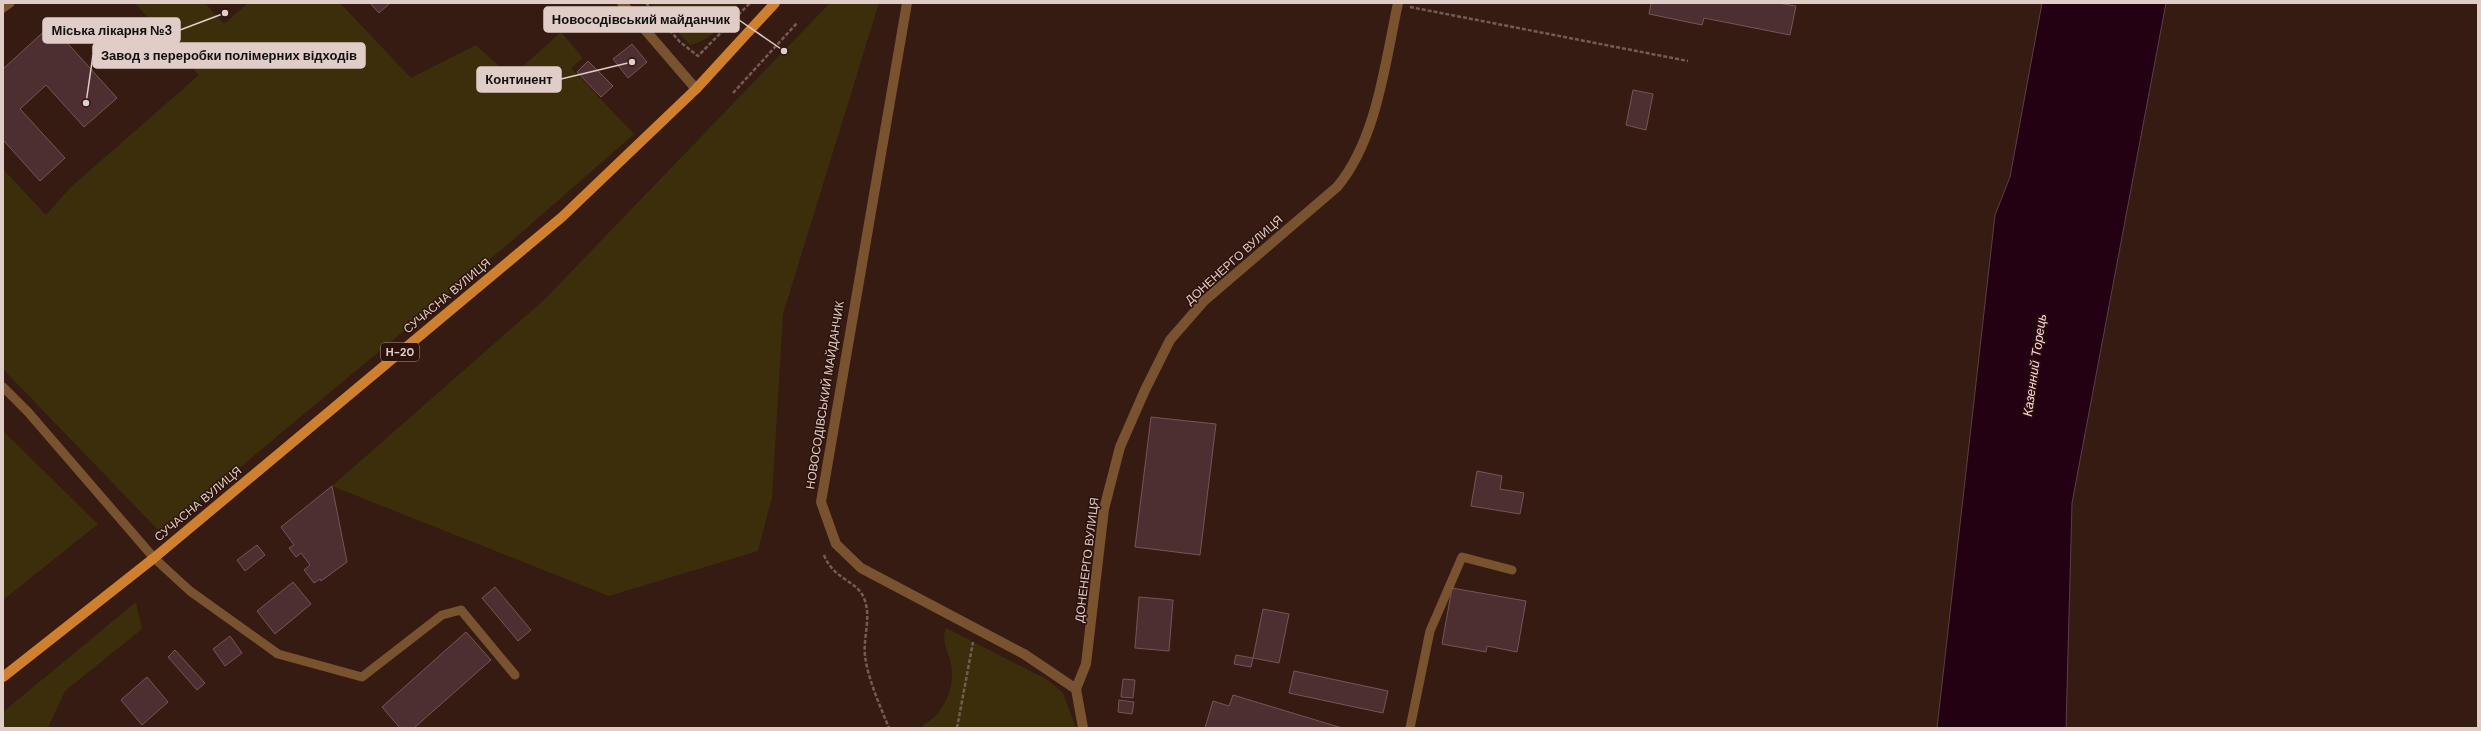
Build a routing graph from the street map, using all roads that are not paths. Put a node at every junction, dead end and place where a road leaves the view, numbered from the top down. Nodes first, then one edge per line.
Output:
1 (10, 3) edge
2 (622, 3) edge
3 (775, 3) edge
4 (907, 3) edge
5 (1398, 3) edge
6 (3, 8) edge
7 (696, 89) junction
8 (3, 387) edge
9 (154, 558) junction
10 (1512, 570) dead end
11 (515, 675) dead end
12 (3, 677) edge
13 (1076, 689) junction
14 (1082, 728) edge
15 (1410, 728) edge

1 - 6 lane
2 - 7 street
3 - 7 main road, СУЧАСНА ВУЛИЦЯ / Н-20
4 - 13 street, НОВОСОДІВСЬКИЙ МАЙДАНЧИК
5 - 13 street, ДОНЕНЕРГО ВУЛИЦЯ
7 - 9 main road, СУЧАСНА ВУЛИЦЯ / Н-20
8 - 9 lane
9 - 11 lane
9 - 12 main road, СУЧАСНА ВУЛИЦЯ / Н-20
10 - 15 lane
13 - 14 street

